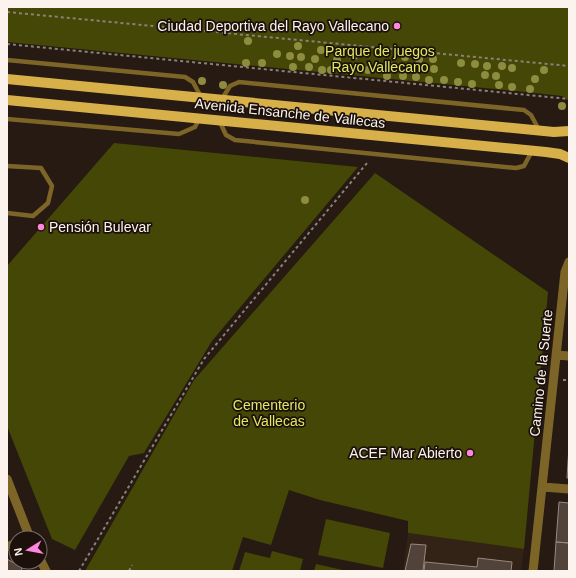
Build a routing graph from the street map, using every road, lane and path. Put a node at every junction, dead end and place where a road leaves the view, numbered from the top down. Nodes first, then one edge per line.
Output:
1 (7, 12) edge
2 (7, 44) edge
3 (7, 60) edge
4 (569, 66) edge
5 (7, 79) edge
6 (201, 97) junction
7 (222, 99) junction
8 (569, 99) edge
9 (7, 100) edge
10 (200, 118) junction
11 (7, 119) edge
12 (219, 120) junction
13 (539, 130) junction
14 (569, 131) edge
15 (532, 151) junction
16 (569, 158) edge
17 (367, 163) dead end
18 (7, 166) edge
19 (7, 213) edge
20 (569, 262) edge
21 (556, 355) junction
22 (569, 356) edge
23 (7, 479) edge
24 (543, 487) junction
25 (569, 489) edge
26 (25, 530) edge
27 (132, 564) dead end
28 (79, 571) edge
29 (129, 571) edge
30 (533, 571) edge

1 - 4 path
2 - 8 path
3 - 6 lane
5 - 6 main road, Avenida Ensanche de Vallecas
6 - 7 main road, Avenida Ensanche de Vallecas
7 - 13 main road, Avenida Ensanche de Vallecas
7 - 13 lane
9 - 10 main road, Avenida Ensanche de Vallecas
10 - 11 lane
10 - 12 main road, Avenida Ensanche de Vallecas
12 - 15 main road, Avenida Ensanche de Vallecas
12 - 15 lane
13 - 14 main road, Avenida Ensanche de Vallecas
15 - 16 main road, Avenida Ensanche de Vallecas
17 - 28 path
18 - 19 lane
20 - 21 street, Camino de la Suerte
21 - 22 street
21 - 24 street, Camino de la Suerte
23 - 26 street
24 - 25 street
24 - 30 street, Camino de la Suerte
27 - 29 path

